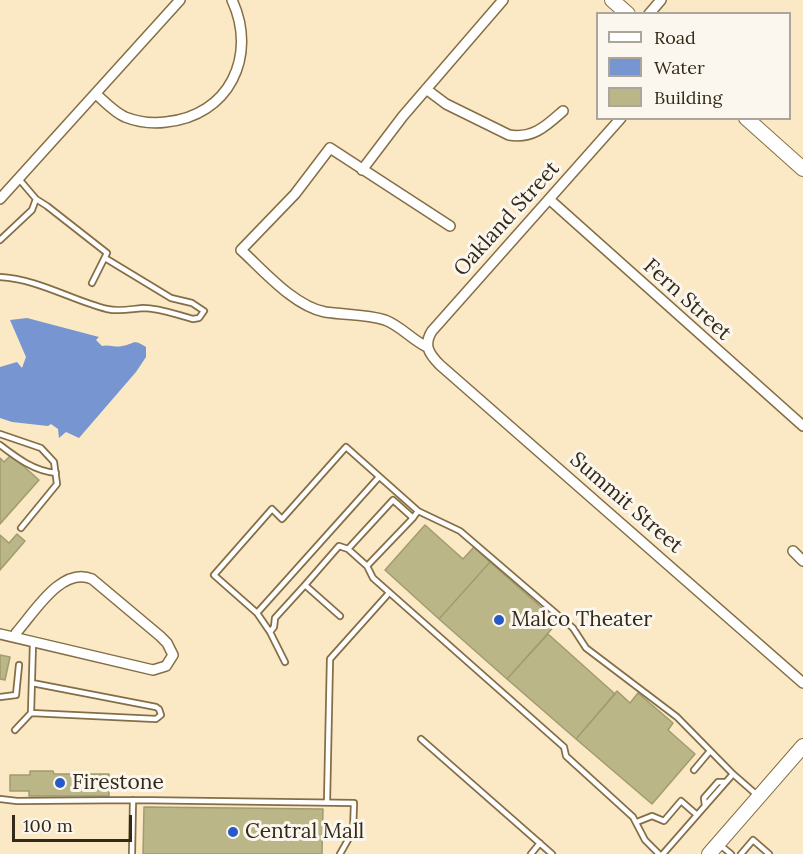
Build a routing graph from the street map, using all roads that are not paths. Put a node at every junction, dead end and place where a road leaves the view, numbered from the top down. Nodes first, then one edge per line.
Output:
1 (180, 0) edge
2 (232, 0) edge
3 (502, 0) edge
4 (612, 0) edge
5 (661, 0) edge
6 (626, 12) edge
7 (651, 12) edge
8 (426, 89) junction
9 (96, 94) junction
10 (563, 111) dead end
11 (619, 120) edge
12 (748, 120) edge
13 (803, 169) edge
14 (362, 170) junction
15 (19, 179) junction
16 (0, 199) edge
17 (36, 200) junction
18 (549, 200) junction
19 (450, 226) dead end
20 (0, 240) edge
21 (105, 258) junction
22 (0, 277) edge
23 (92, 283) dead end
24 (427, 347) junction
25 (803, 426) edge
26 (0, 434) edge
27 (0, 445) edge
28 (56, 473) junction
29 (379, 477) junction
30 (418, 511) junction
31 (412, 518) junction
32 (21, 528) dead end
33 (348, 549) junction
34 (793, 551) dead end
35 (803, 561) edge
36 (367, 567) junction
37 (305, 585) junction
38 (389, 593) junction
39 (257, 613) junction
40 (340, 616) dead end
41 (270, 632) junction
42 (0, 634) edge
43 (15, 637) junction
44 (33, 641) junction
45 (285, 662) dead end
46 (19, 665) dead end
47 (32, 683) junction
48 (803, 683) edge
49 (0, 698) edge
50 (31, 713) junction
51 (15, 730) dead end
52 (421, 739) dead end
53 (803, 746) edge
54 (710, 751) junction
55 (694, 770) dead end
56 (733, 774) junction
57 (759, 797) junction
58 (0, 799) edge
59 (133, 800) junction
60 (327, 802) junction
61 (698, 815) junction
62 (637, 822) junction
63 (540, 843) junction
64 (718, 843) junction
65 (132, 854) edge
66 (340, 854) edge
67 (531, 854) edge
68 (552, 854) edge
69 (661, 854) edge
70 (709, 854) edge
71 (731, 854) edge
72 (741, 854) edge
73 (769, 854) edge

1 - 9 street
2 - 9 street
3 - 8 street
4 - 6 main road
5 - 7 street
8 - 10 street
8 - 14 street
9 - 15 street
11 - 18 street, Oakland Street
12 - 13 main road
14 - 19 street
14 - 24 street, Summit Street
15 - 16 street
15 - 17 lane
17 - 20 lane
17 - 21 lane
18 - 24 street, Oakland Street
18 - 25 street, Fern Street
21 - 22 lane
21 - 23 lane
24 - 48 street, Summit Street
26 - 28 lane
27 - 28 lane
28 - 32 lane
29 - 30 lane
29 - 39 lane
29 - 39 lane
30 - 31 lane
30 - 54 lane
31 - 33 lane
31 - 36 lane
33 - 36 lane
33 - 37 lane
34 - 35 street
36 - 38 lane
37 - 40 lane
37 - 41 lane
38 - 60 lane
38 - 62 lane
39 - 41 lane
41 - 45 lane
42 - 43 street
43 - 44 street
43 - 44 street
44 - 47 lane
46 - 49 lane
47 - 50 lane
47 - 50 lane
50 - 51 lane
52 - 63 lane
53 - 57 main road
54 - 55 lane
54 - 56 lane
56 - 57 lane
56 - 61 lane
57 - 64 main road
58 - 59 lane
59 - 60 lane
59 - 65 lane
60 - 66 lane
61 - 62 lane
61 - 69 lane
62 - 69 lane
63 - 67 lane
63 - 68 lane
64 - 70 main road
64 - 71 lane
72 - 73 lane

